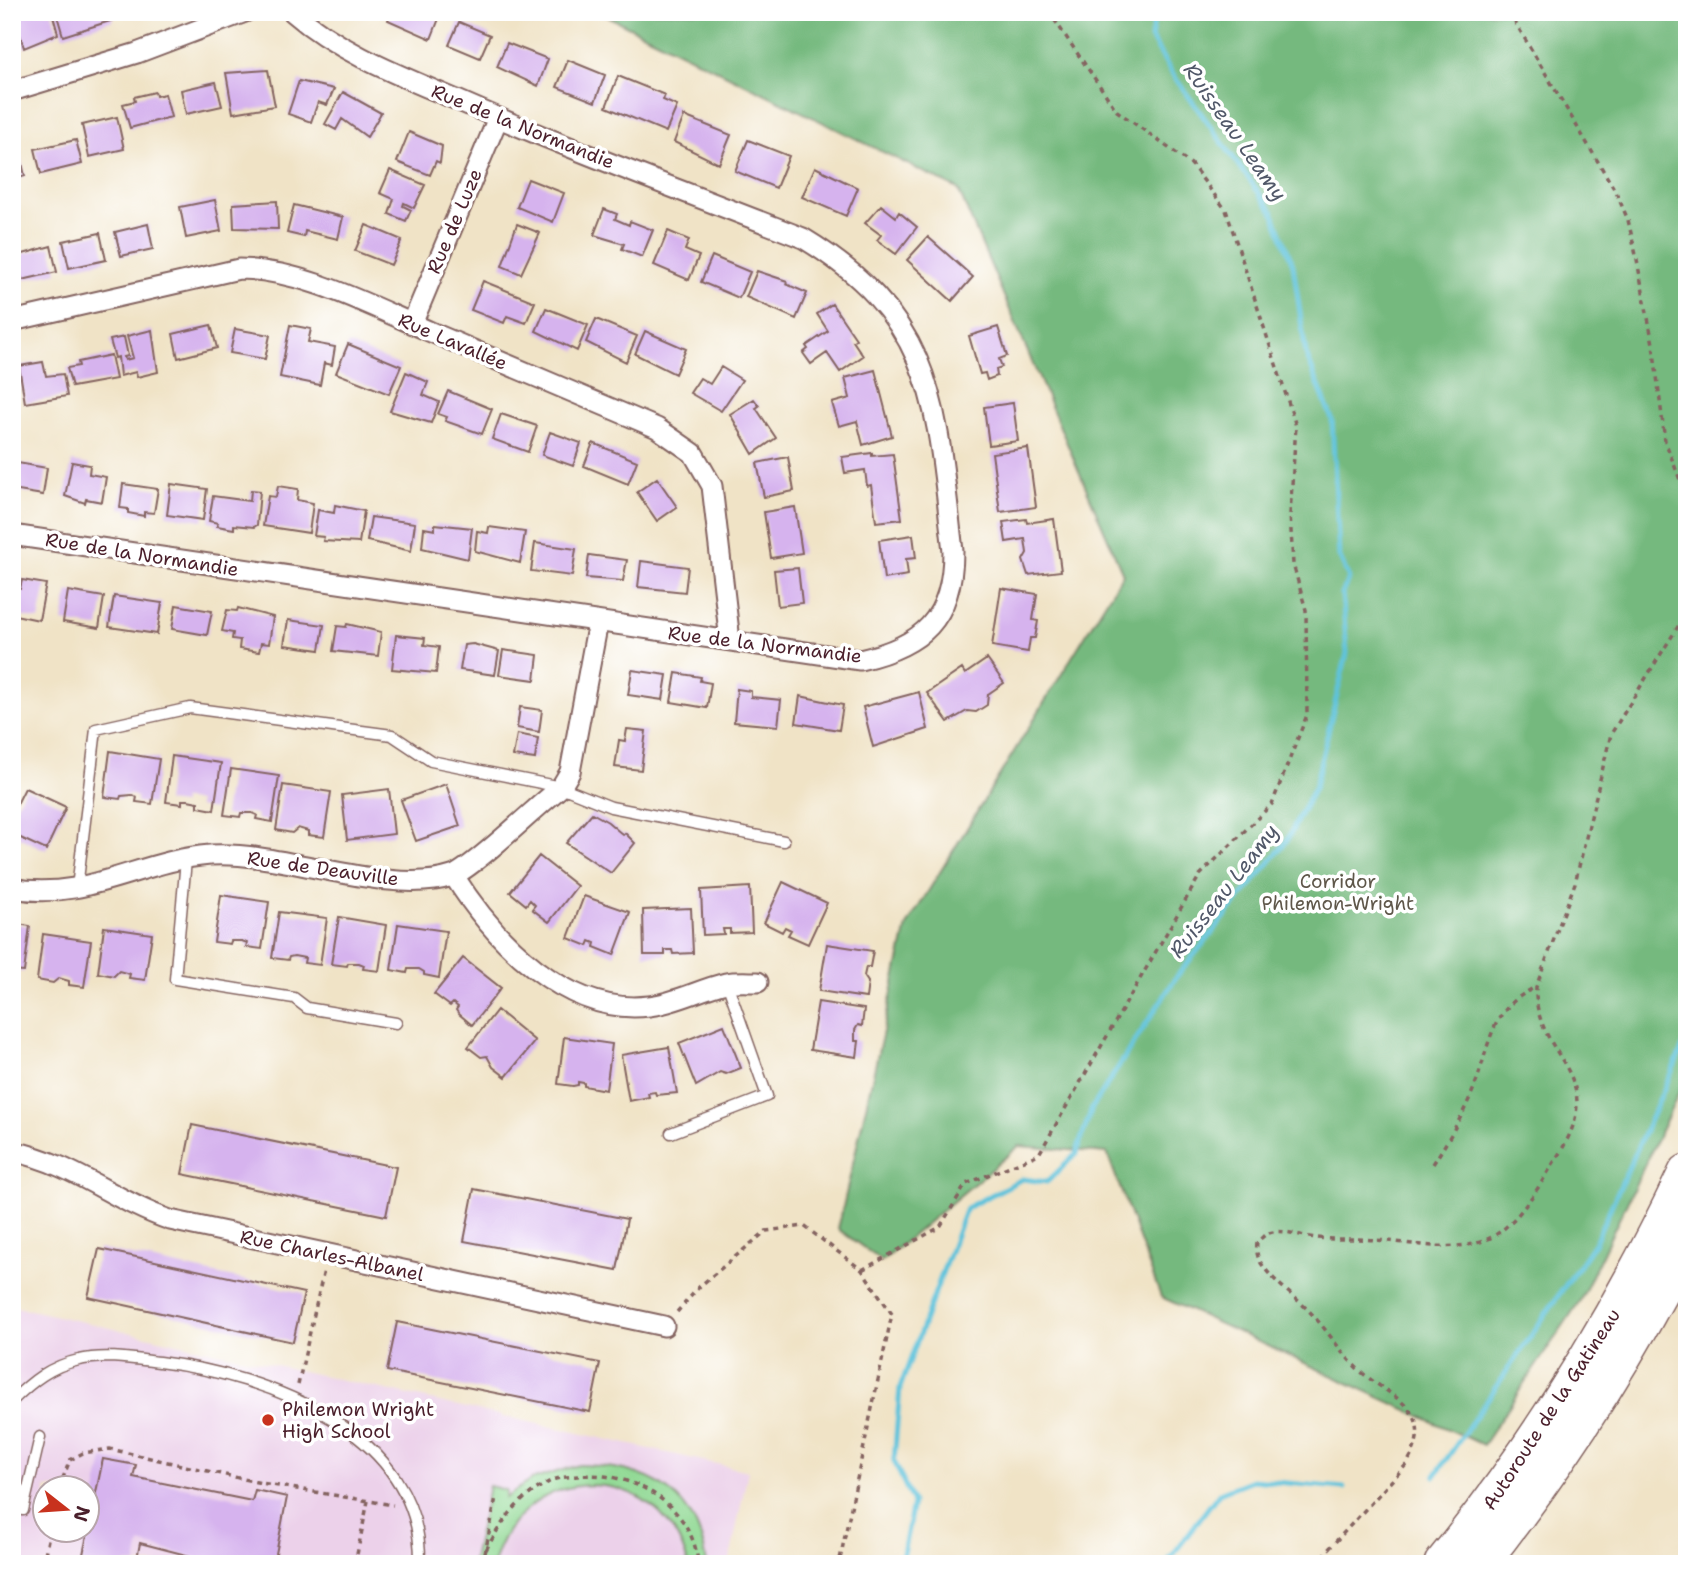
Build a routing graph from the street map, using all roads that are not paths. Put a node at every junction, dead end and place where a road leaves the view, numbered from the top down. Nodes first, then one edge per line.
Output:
1 (245, 12) edge
2 (293, 12) edge
3 (12, 91) edge
4 (498, 118) junction
5 (12, 321) edge
6 (412, 324) junction
7 (12, 535) edge
8 (598, 622) junction
9 (730, 641) junction
10 (561, 787) junction
11 (784, 841) dead end
12 (186, 860) junction
13 (454, 876) junction
14 (12, 888) edge
15 (77, 889) junction
16 (758, 982) dead end
17 (727, 983) junction
18 (396, 1023) dead end
19 (671, 1133) dead end
20 (12, 1151) edge
21 (1687, 1173) edge
22 (1687, 1239) edge
23 (664, 1326) road end
24 (12, 1401) edge
25 (40, 1437) dead end
26 (12, 1509) edge
27 (420, 1564) edge
28 (1443, 1564) edge
29 (1479, 1564) edge

1 - 3 street
2 - 4 street, Rue de la Normandie
4 - 6 street, Rue de Luze
4 - 9 street, Rue de la Normandie
5 - 6 street, Rue Lavallée
6 - 9 street, Rue Lavallée
7 - 8 street, Rue de la Normandie
8 - 9 street, Rue de la Normandie
8 - 10 street
10 - 11 lane
10 - 13 street
10 - 15 lane
12 - 13 street, Rue de Deauville
12 - 15 street, Rue de Deauville
12 - 18 lane
13 - 17 street
14 - 15 street, Rue de Deauville
16 - 17 street
17 - 19 lane
20 - 23 street, Rue Charles-Albanel
21 - 28 highway, Autoroute de la Gatineau
22 - 29 highway, Autoroute de la Gatineau
24 - 27 lane
25 - 26 lane

